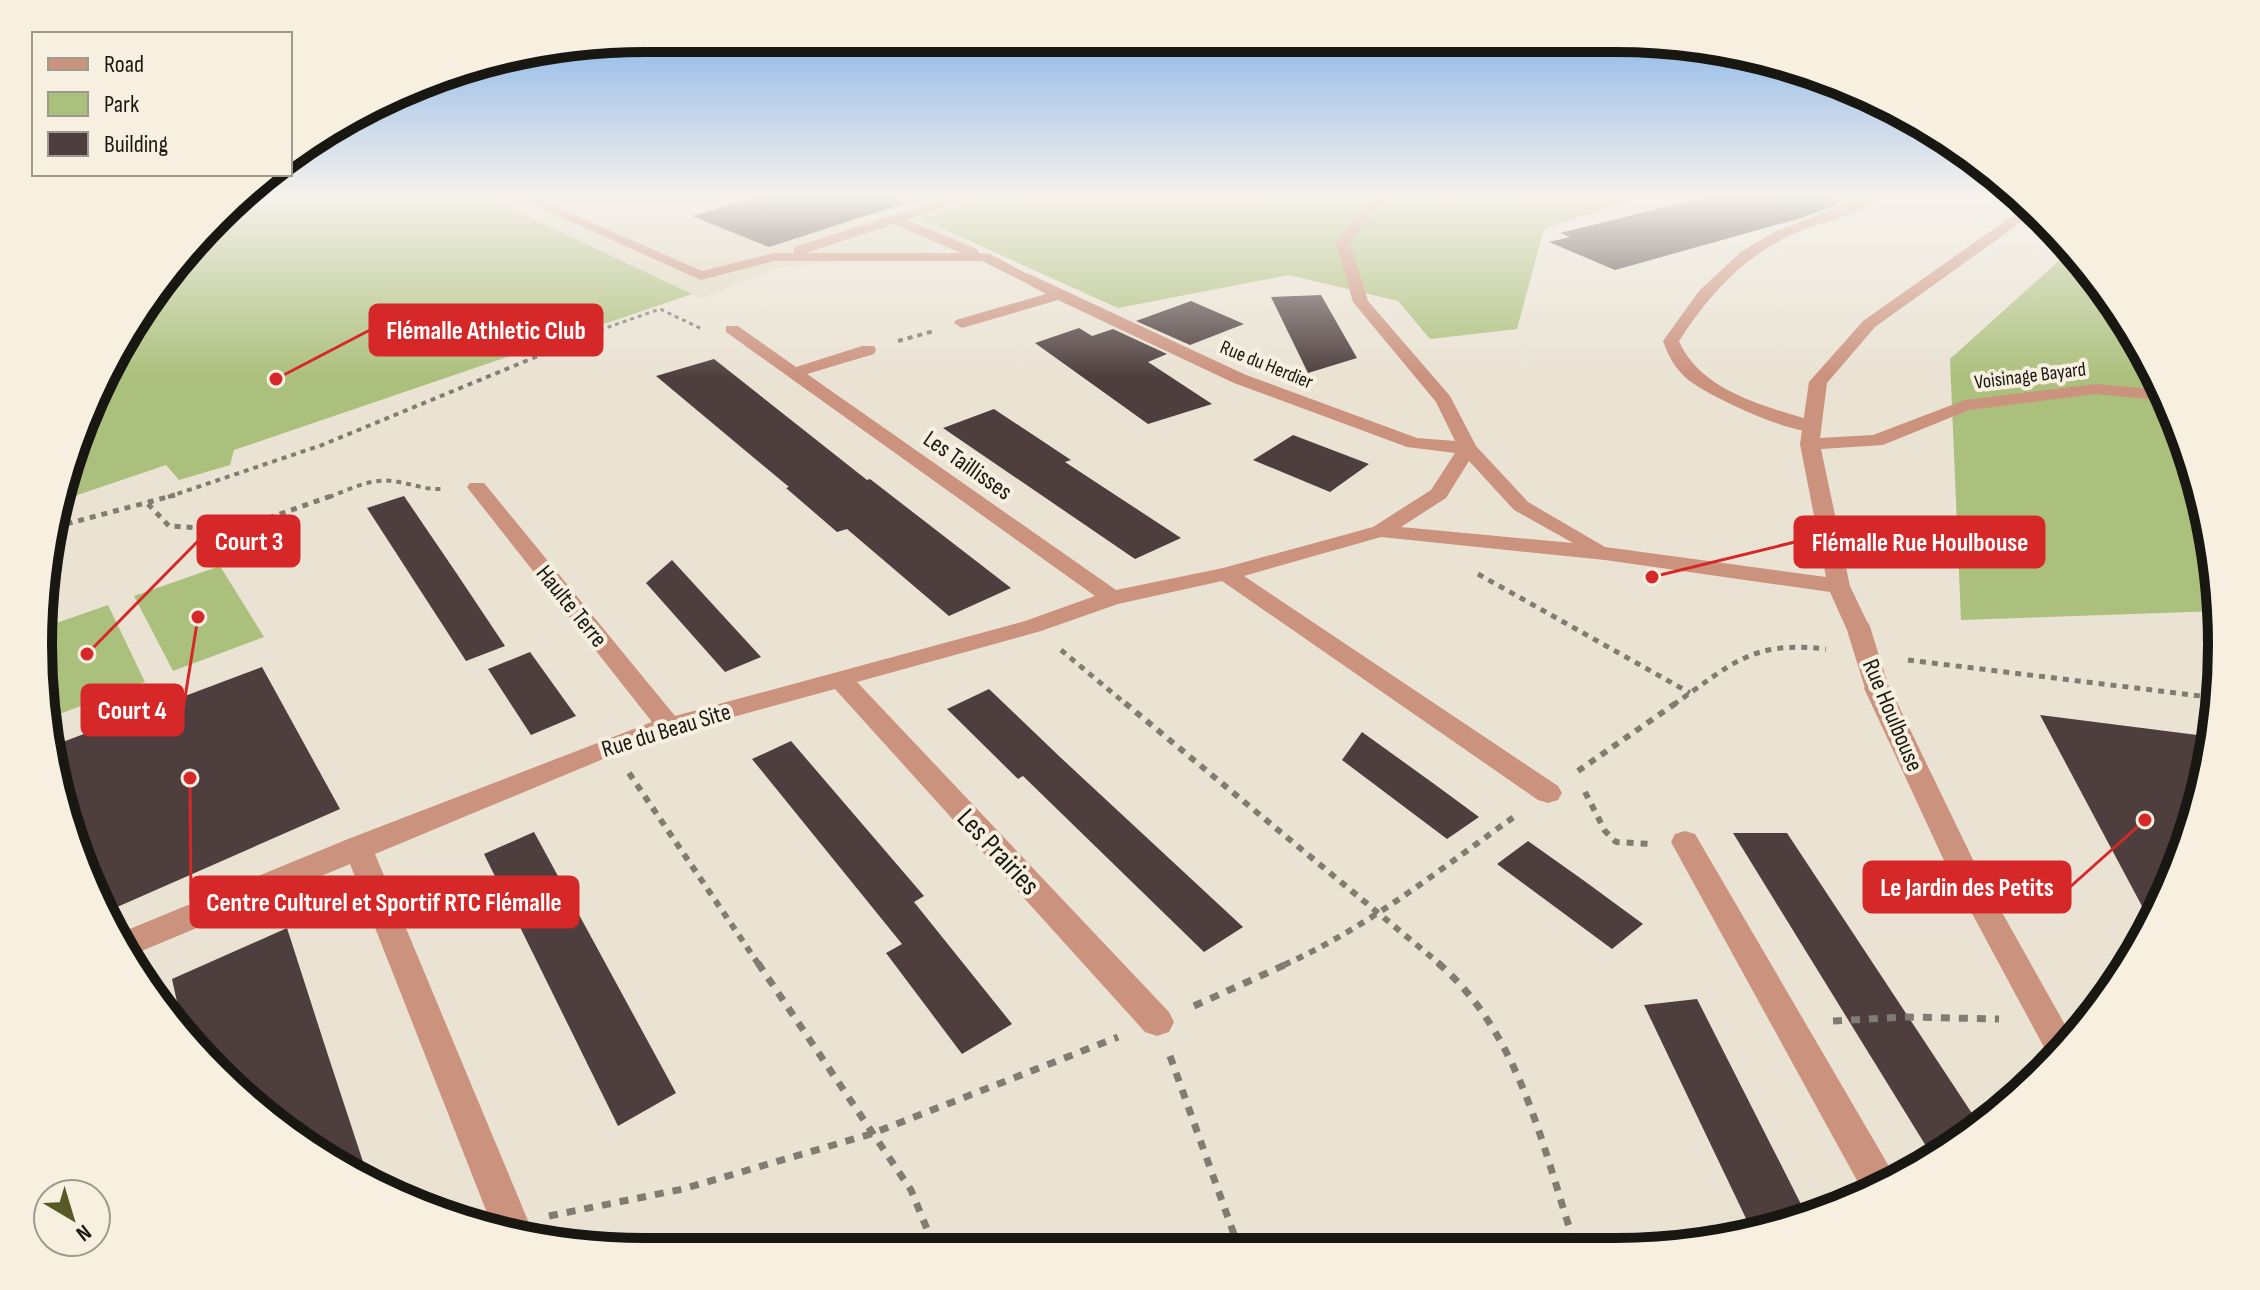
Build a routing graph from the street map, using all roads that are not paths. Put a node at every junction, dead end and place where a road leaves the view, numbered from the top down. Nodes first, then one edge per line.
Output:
1 (656, 256) edge
2 (1347, 256) edge
3 (1744, 256) edge
4 (1965, 256) edge
5 (774, 257) joint
6 (985, 257) joint
7 (1058, 295) junction
8 (962, 323) road end
9 (732, 329) dead end
10 (868, 350) road end
11 (794, 373) junction
12 (2152, 395) edge
13 (1811, 435) junction
14 (1468, 448) junction
15 (477, 487) road end
16 (1380, 531) junction
17 (1605, 553) junction
18 (1226, 574) junction
19 (1839, 586) junction
20 (1112, 598) junction
21 (841, 680) junction
22 (669, 726) junction
23 (1548, 793) road end
24 (1685, 842) road end
25 (358, 847) junction
26 (131, 942) edge
27 (1157, 1022) road end
28 (2056, 1041) edge
29 (1876, 1178) edge
30 (510, 1223) dead end

1 - 5 street
2 - 14 street
3 - 13 street
4 - 13 street, Rue Houlbouse
5 - 6 street
6 - 7 street, Rue du Herdier
7 - 8 street
7 - 14 street, Rue du Herdier
9 - 11 street, Les Taillisses
10 - 11 street
11 - 20 street, Les Taillisses
12 - 13 street, Voisinage Bayard
13 - 19 street, Rue Houlbouse
14 - 16 street
14 - 17 street
15 - 22 street, Haulte Terre
16 - 17 street
16 - 18 street
17 - 19 street
18 - 20 street, Rue du Beau Site
18 - 23 street
19 - 28 street, Rue Houlbouse, bridge
20 - 21 street, Rue du Beau Site
21 - 22 street, Rue du Beau Site
21 - 27 street, Les Prairies
22 - 25 street, Rue du Beau Site
24 - 29 street
25 - 26 street, Rue du Beau Site
25 - 30 street

